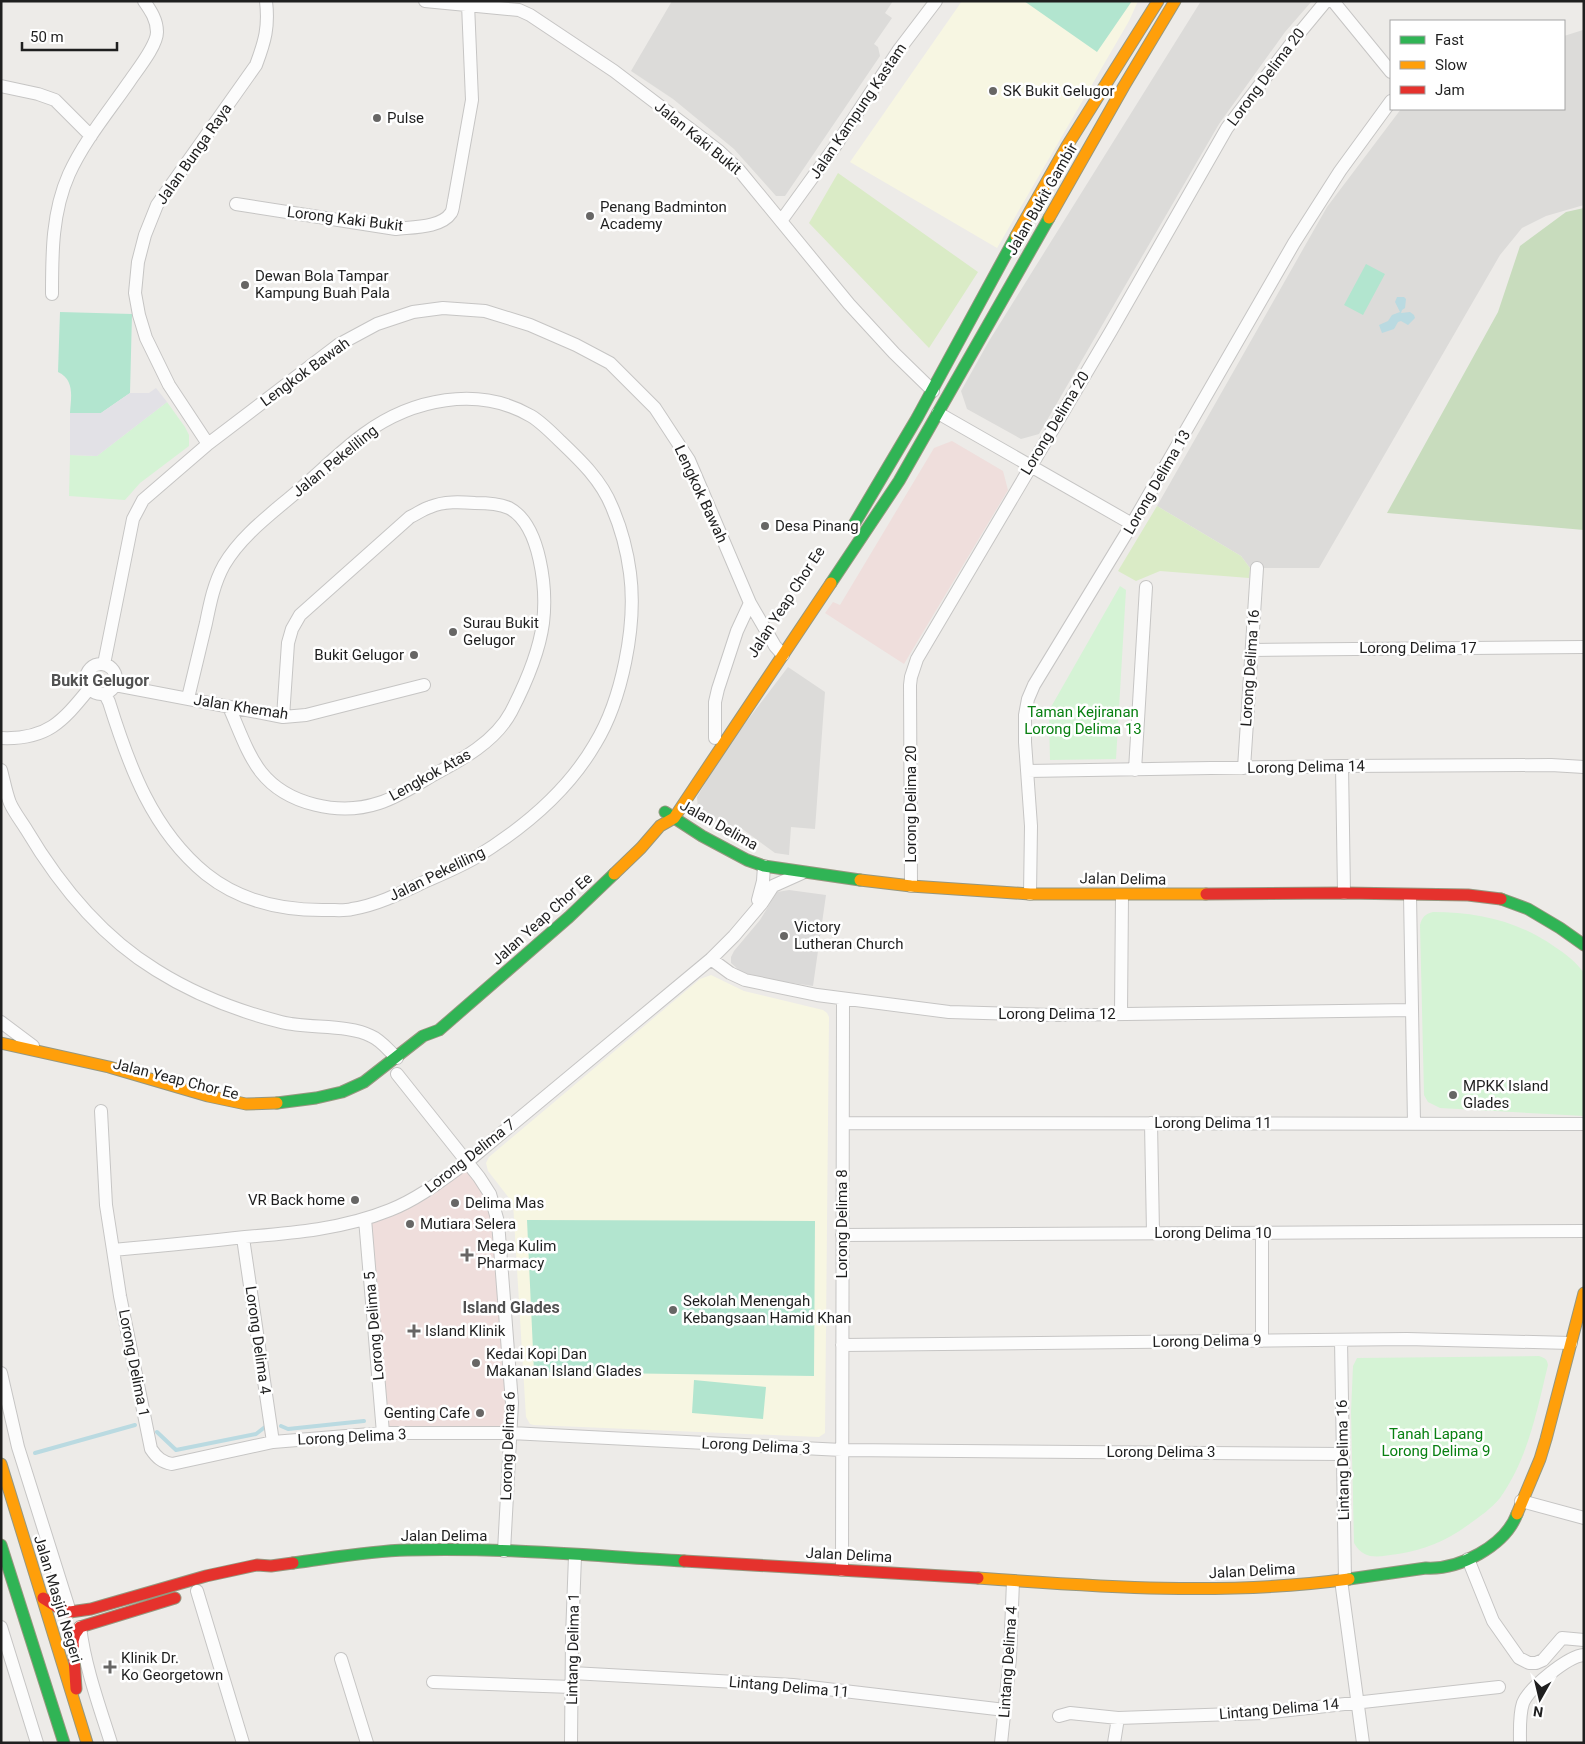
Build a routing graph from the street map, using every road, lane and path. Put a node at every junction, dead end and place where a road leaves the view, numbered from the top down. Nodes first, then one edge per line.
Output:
1 (144, 1) edge
2 (266, 1) edge
3 (425, 1) edge
4 (936, 1) edge
5 (1158, 1) edge
6 (1175, 1) edge
7 (1326, 1) edge
8 (1333, 1) edge
9 (468, 4) junction
10 (1390, 71) edge
11 (1, 86) edge
12 (1390, 102) edge
13 (91, 136) junction
14 (236, 204) dead end
15 (781, 221) junction
16 (52, 294) dead end
17 (933, 391) junction
18 (938, 413) junction
19 (208, 444) junction
20 (1030, 465) junction
21 (1132, 524) junction
22 (847, 535) dead end
23 (1257, 568) dead end
24 (1146, 587) dead end
25 (750, 603) junction
26 (794, 617) dead end
27 (1584, 647) edge
28 (779, 650) junction
29 (1252, 650) junction
30 (104, 664) junction
31 (115, 685) junction
32 (424, 685) dead end
33 (89, 689) junction
34 (104, 694) junction
35 (188, 698) junction
36 (230, 707) junction
37 (283, 717) junction
38 (1, 738) edge
39 (715, 738) junction
40 (1342, 766) junction
41 (1584, 767) edge
42 (1244, 768) junction
43 (1, 770) edge
44 (1135, 770) junction
45 (1027, 771) junction
46 (669, 815) junction
47 (764, 866) junction
48 (802, 872) junction
49 (911, 886) junction
50 (1344, 893) junction
51 (1030, 894) junction
52 (1122, 895) junction
53 (1410, 895) junction
54 (755, 910) junction
55 (1584, 945) edge
56 (712, 959) junction
57 (843, 999) junction
58 (1412, 1010) junction
59 (1122, 1014) junction
60 (1, 1022) edge
61 (439, 1030) junction
62 (1, 1043) edge
63 (432, 1044) dead end
64 (1, 1051) edge
65 (40, 1052) junction
66 (402, 1062) junction
67 (397, 1074) junction
68 (101, 1111) dead end
69 (842, 1123) junction
70 (1151, 1123) junction
71 (1414, 1123) junction
72 (1584, 1124) edge
73 (467, 1162) junction
74 (364, 1220) junction
75 (1584, 1231) edge
76 (1153, 1233) junction
77 (1262, 1233) junction
78 (842, 1235) junction
79 (243, 1238) junction
80 (113, 1250) junction
81 (1584, 1293) edge
82 (1341, 1340) junction
83 (1262, 1341) junction
84 (1571, 1343) junction
85 (842, 1345) junction
86 (1, 1373) edge
87 (384, 1433) junction
88 (511, 1433) junction
89 (273, 1442) junction
90 (842, 1450) junction
91 (1343, 1454) junction
92 (1, 1464) edge
93 (172, 1464) joint
94 (1521, 1501) junction
95 (1504, 1513) dead end
96 (1584, 1518) edge
97 (1, 1545) edge
98 (504, 1551) junction
99 (1455, 1552) dead end
100 (575, 1556) junction
101 (1468, 1559) junction
102 (271, 1566) junction
103 (1426, 1568) junction
104 (842, 1570) junction
105 (1343, 1580) junction
106 (1013, 1581) junction
107 (206, 1589) junction
108 (43, 1598) junction
109 (70, 1612) junction
110 (1, 1627) edge
111 (80, 1627) junction
112 (1584, 1640) edge
113 (1584, 1655) edge
114 (341, 1659) dead end
115 (572, 1673) junction
116 (433, 1682) dead end
117 (572, 1686) junction
118 (1499, 1687) dead end
119 (74, 1702) junction
120 (1358, 1702) junction
121 (1004, 1710) junction
122 (1059, 1716) dead end
123 (1118, 1718) junction
124 (37, 1743) edge
125 (64, 1743) edge
126 (87, 1743) edge
127 (111, 1743) edge
128 (244, 1743) edge
129 (367, 1743) edge
130 (571, 1743) edge
131 (1001, 1743) edge
132 (1114, 1743) edge
133 (1363, 1743) edge
134 (1520, 1743) edge

1 - 13 street
2 - 19 street, Jalan Bunga Raya
3 - 9 street, Jalan Kaki Bukit
4 - 15 street, Jalan Kampung Kastam
5 - 17 main road, Jalan Bukit Gambir
6 - 18 main road, Jalan Bukit Gambir
7 - 20 street, Lorong Delima 20
8 - 10 street
9 - 14 street, Lorong Kaki Bukit
9 - 15 street, Jalan Kaki Bukit
11 - 13 street
12 - 21 street, Lorong Delima 13
13 - 16 street
15 - 17 street, Jalan Kaki Bukit
17 - 22 main road
18 - 20 street
18 - 28 main road, Jalan Yeap Chor Ee
19 - 25 street, Lengkok Bawah
19 - 30 street, Lengkok Bawah
20 - 21 street
20 - 49 street, Lorong Delima 20
21 - 45 street, Lorong Delima 13
23 - 29 street, Lorong Delima 16
24 - 44 street
25 - 28 street, Lengkok Bawah
25 - 39 street
26 - 28 main road, Jalan Yeap Chor Ee
27 - 29 street, Lorong Delima 17
28 - 39 main road, Jalan Yeap Chor Ee
28 - 46 main road, Jalan Yeap Chor Ee
29 - 42 street, Lorong Delima 16
30 - 31 street
30 - 33 street
31 - 34 street
31 - 35 street, Jalan Khemah
32 - 37 street, Jalan Khemah
33 - 34 street
33 - 38 street
34 - 35 street, Jalan Pekeliling
35 - 36 street, Jalan Khemah
36 - 37 street, Jalan Khemah
36 - 37 street, Lengkok Atas
39 - 46 main road, Jalan Yeap Chor Ee
40 - 41 street, Lorong Delima 14
40 - 42 street, Lorong Delima 14
40 - 50 street
42 - 44 street, Lorong Delima 14
43 - 66 street
44 - 45 street, Lorong Delima 14
45 - 51 street, Lorong Delima 13
46 - 47 main road, Jalan Delima
46 - 61 main road, Jalan Yeap Chor Ee
47 - 48 main road, Jalan Delima
47 - 54 street, Lorong Delima 7
48 - 49 main road, Jalan Delima
48 - 54 street, Lorong Delima 7
49 - 51 main road, Jalan Delima
50 - 52 main road, Jalan Delima
50 - 53 main road, Jalan Delima
51 - 52 main road, Jalan Delima
52 - 59 street
53 - 55 main road, Jalan Delima
53 - 58 street
54 - 56 street, Lorong Delima 7
56 - 57 street, Lorong Delima 12
56 - 73 street, Lorong Delima 7
57 - 59 street, Lorong Delima 12
57 - 69 street, Lorong Delima 8
58 - 59 street, Lorong Delima 12
58 - 71 street
60 - 65 street
61 - 63 main road, Jalan Yeap Chor Ee
61 - 66 main road, Jalan Yeap Chor Ee
62 - 65 main road, Jalan Yeap Chor Ee
64 - 67 main road, Jalan Yeap Chor Ee
65 - 66 main road, Jalan Yeap Chor Ee
66 - 67 main road, Jalan Yeap Chor Ee
67 - 73 street, Lorong Delima 6
68 - 80 street
69 - 70 street, Lorong Delima 11
69 - 78 street, Lorong Delima 8
70 - 71 street, Lorong Delima 11
70 - 76 street
71 - 72 street, Lorong Delima 11
73 - 74 street, Lorong Delima 7
73 - 88 street, Lorong Delima 6
74 - 79 street, Lorong Delima 7
74 - 87 street, Lorong Delima 5
75 - 77 street, Lorong Delima 10
76 - 77 street, Lorong Delima 10
76 - 78 street, Lorong Delima 10
77 - 83 street
78 - 85 street, Lorong Delima 8
79 - 80 street, Lorong Delima 7
79 - 89 street, Lorong Delima 4
80 - 93 street, Lorong Delima 1
81 - 84 main road, Jalan Delima
82 - 83 street, Lorong Delima 9
82 - 84 street, Lorong Delima 9
82 - 91 street, Lintang Delima 16
83 - 85 street, Lorong Delima 9
84 - 94 main road, Jalan Delima
85 - 90 street, Lorong Delima 8
86 - 109 street
87 - 88 street, Lorong Delima 3
87 - 89 street, Lorong Delima 3
88 - 90 street, Lorong Delima 3
88 - 98 street, Lorong Delima 6
89 - 93 street, Lorong Delima 3
90 - 91 street, Lorong Delima 3
90 - 104 street, Lorong Delima 8
91 - 105 street, Lintang Delima 16
92 - 108 main road, Jalan Masjid Negeri
94 - 95 main road
94 - 96 street
94 - 101 main road, Jalan Delima
97 - 125 main road
98 - 100 main road, Jalan Delima
98 - 102 main road, Jalan Delima
99 - 103 main road, Jalan Delima
100 - 104 main road, Jalan Delima
100 - 115 street, Lintang Delima 1
101 - 103 main road, Jalan Delima
101 - 112 street
102 - 107 main road, Jalan Delima
102 - 109 main road, Jalan Delima
103 - 105 main road, Jalan Delima
104 - 106 main road, Jalan Delima
105 - 106 main road, Jalan Delima
105 - 120 street, Lintang Delima 16
106 - 121 street, Lintang Delima 4
107 - 111 main road, Jalan Delima
107 - 128 street
108 - 109 main road
108 - 119 main road, Jalan Masjid Negeri
110 - 124 street
111 - 119 main road
111 - 127 street
113 - 134 street
114 - 129 street
115 - 117 street, Lintang Delima 1
115 - 121 street, Lintang Delima 11
116 - 117 street
117 - 130 street, Lintang Delima 1
118 - 120 street, Lintang Delima 14
119 - 126 main road, Jalan Masjid Negeri
120 - 123 street, Lintang Delima 14
120 - 133 street, Lintang Delima 16
121 - 131 street, Lintang Delima 4
122 - 123 street, Lintang Delima 14
123 - 132 street

